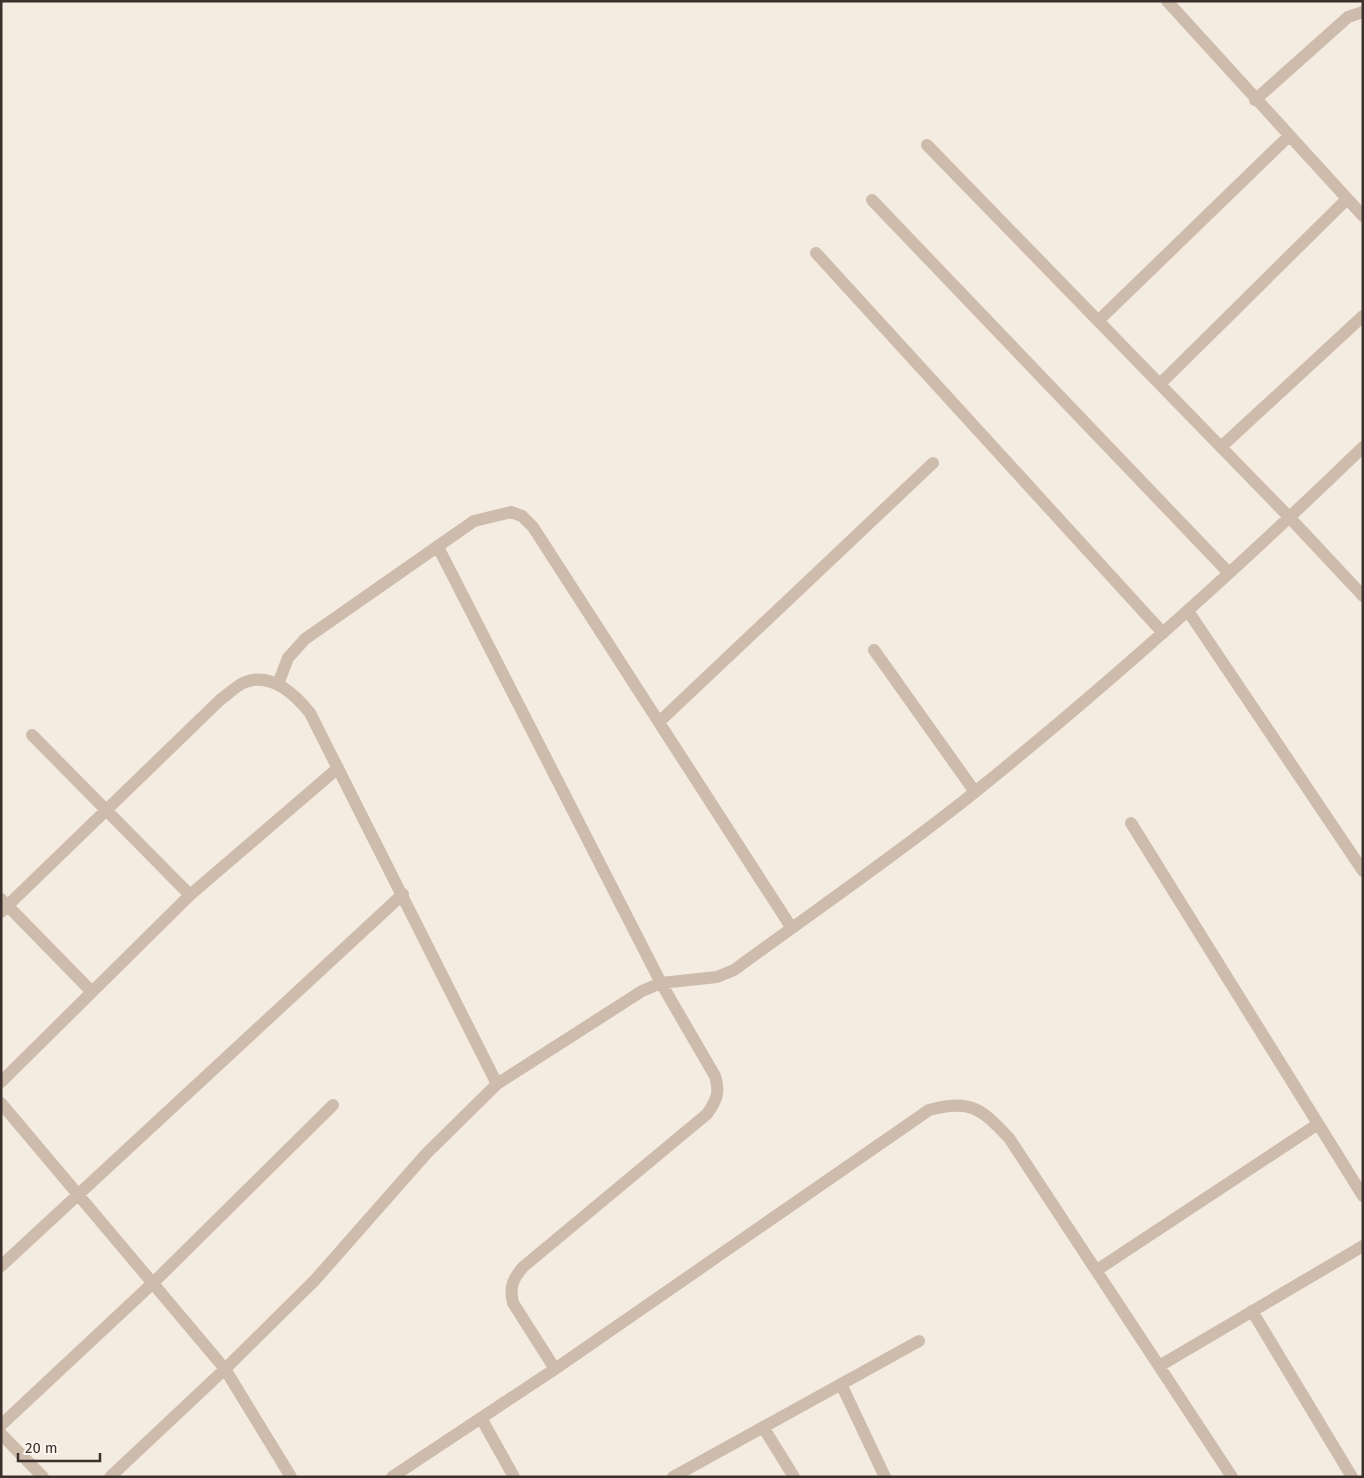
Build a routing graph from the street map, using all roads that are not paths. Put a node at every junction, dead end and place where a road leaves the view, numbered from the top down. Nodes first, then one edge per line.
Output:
1 (1167, 1) edge
2 (1363, 12) edge
3 (1255, 100) junction
4 (1289, 136) junction
5 (927, 145) dead end
6 (1347, 199) junction
7 (872, 200) dead end
8 (1363, 216) edge
9 (816, 253) dead end
10 (1363, 316) edge
11 (1098, 321) junction
12 (1160, 384) junction
13 (1221, 447) junction
14 (1363, 447) edge
15 (933, 463) dead end
16 (1290, 518) junction
17 (438, 548) junction
18 (1229, 573) junction
19 (1363, 596) edge
20 (1188, 611) junction
21 (1163, 633) junction
22 (874, 650) dead end
23 (278, 684) junction
24 (660, 722) junction
25 (32, 735) dead end
26 (338, 768) junction
27 (975, 792) junction
28 (107, 810) junction
29 (1131, 823) dead end
30 (1363, 871) edge
31 (403, 894) junction
32 (190, 895) junction
33 (4, 906) edge
34 (792, 927) junction
35 (661, 983) junction
36 (92, 992) junction
37 (1, 1082) edge
38 (497, 1084) junction
39 (1, 1103) edge
40 (333, 1105) dead end
41 (1318, 1124) junction
42 (80, 1193) junction
43 (1363, 1196) edge
44 (1363, 1246) edge
45 (1, 1266) edge
46 (1097, 1270) junction
47 (154, 1282) junction
48 (1252, 1311) junction
49 (919, 1341) dead end
50 (1161, 1365) junction
51 (226, 1369) junction
52 (555, 1369) junction
53 (841, 1384) junction
54 (481, 1418) junction
55 (1, 1425) edge
56 (763, 1427) junction
57 (1, 1434) edge
58 (44, 1477) edge
59 (110, 1477) edge
60 (292, 1477) edge
61 (392, 1477) edge
62 (514, 1477) edge
63 (673, 1477) edge
64 (794, 1477) edge
65 (885, 1477) edge
66 (1232, 1477) edge
67 (1352, 1477) edge

1 - 3 street
2 - 3 street
3 - 4 street
4 - 6 street
4 - 11 street
5 - 11 street
6 - 8 street
6 - 12 street
7 - 18 street
9 - 21 street
10 - 13 street
11 - 12 street
12 - 13 street
13 - 16 street
14 - 16 street
15 - 24 street
16 - 18 street
16 - 19 street
17 - 23 street
17 - 24 street
17 - 35 street
18 - 20 street
20 - 21 street
20 - 30 street
21 - 27 street
22 - 27 street
23 - 26 street
23 - 28 street
24 - 34 street
25 - 28 street
26 - 31 street
26 - 32 street
27 - 34 street
28 - 32 street
28 - 33 street
29 - 41 street
31 - 38 street
31 - 42 street
32 - 36 street
33 - 36 street
34 - 35 street
35 - 38 street
35 - 52 street
36 - 37 street
38 - 51 street
39 - 42 street
40 - 47 street
41 - 43 street
41 - 46 street
42 - 45 street
42 - 47 street
44 - 48 street
46 - 50 street
46 - 52 street
47 - 51 street
47 - 55 street
48 - 50 street
48 - 67 street
49 - 53 street
50 - 66 street
51 - 59 street
51 - 60 street
52 - 54 street
53 - 56 street
53 - 65 street
54 - 61 street
54 - 62 street
56 - 63 street
56 - 64 street
57 - 58 street

